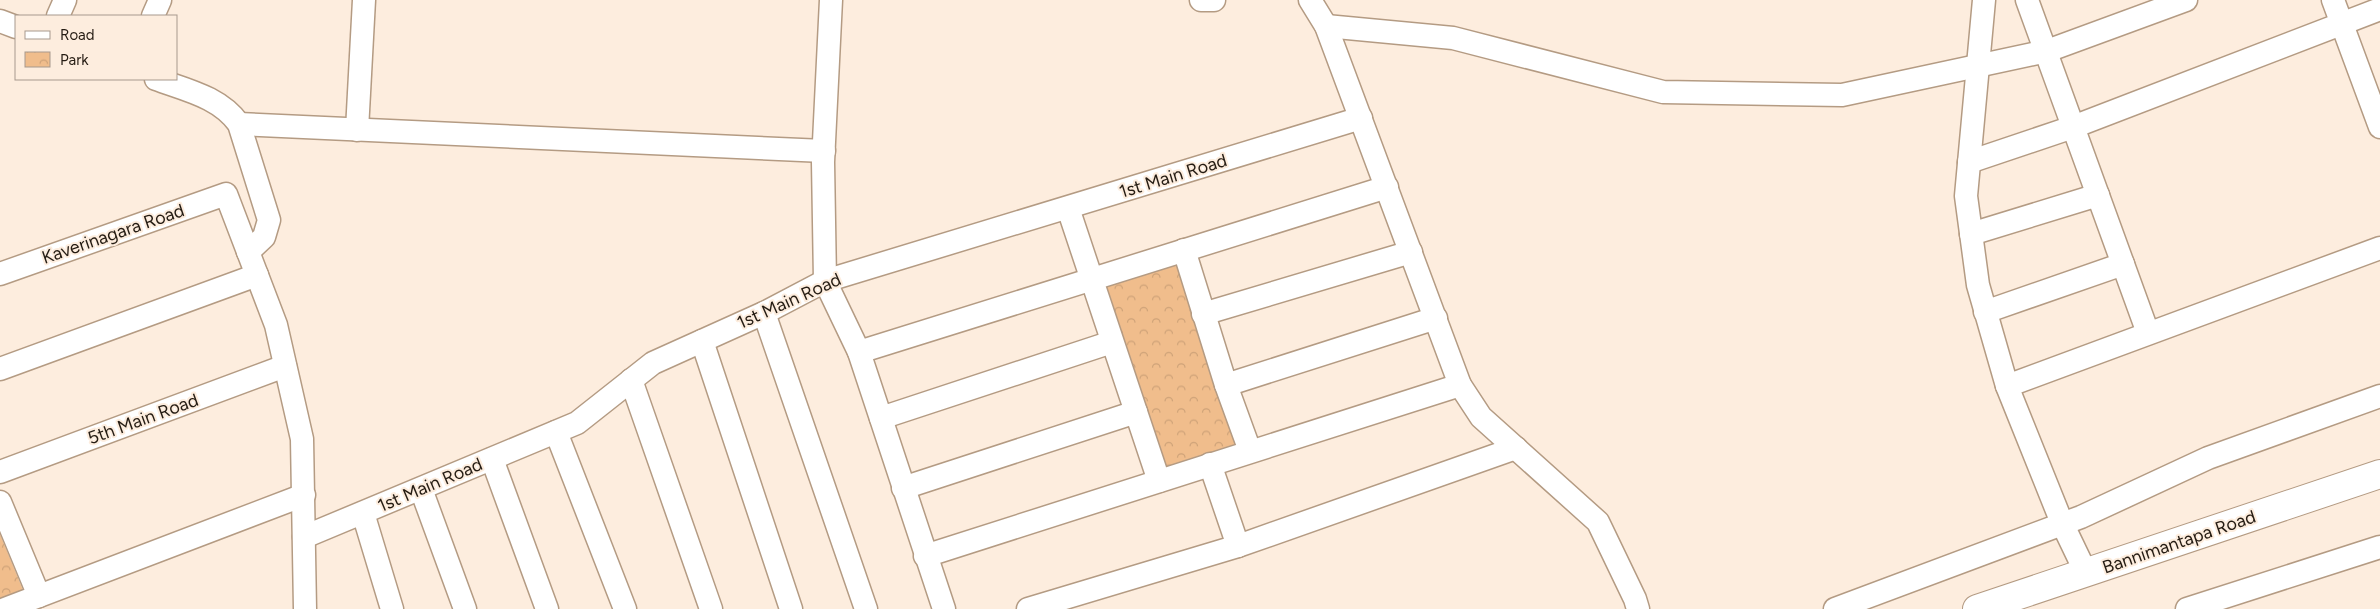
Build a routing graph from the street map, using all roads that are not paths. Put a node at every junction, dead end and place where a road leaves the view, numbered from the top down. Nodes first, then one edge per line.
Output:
1 (65, 0) edge
2 (160, 0) edge
3 (364, 0) edge
4 (831, 0) edge
5 (1201, 0) edge
6 (1214, 0) edge
7 (1310, 0) edge
8 (1984, 0) edge
9 (2027, 0) edge
10 (2186, 0) edge
11 (2333, 0) edge
12 (2380, 9) edge
13 (58, 15) edge
14 (153, 15) edge
15 (0, 22) edge
16 (2342, 23) junction
17 (1326, 26) junction
18 (15, 28) edge
19 (2047, 51) junction
20 (1980, 66) junction
21 (159, 80) edge
22 (2373, 88) edge
23 (1361, 118) junction
24 (239, 124) junction
25 (2073, 127) junction
26 (2380, 127) edge
27 (357, 130) junction
28 (824, 151) junction
29 (1970, 162) junction
30 (1386, 187) junction
31 (2098, 195) junction
32 (1068, 208) junction
33 (1971, 234) junction
34 (2380, 248) edge
35 (1184, 250) junction
36 (248, 252) junction
37 (1411, 252) junction
38 (2122, 264) junction
39 (0, 274) edge
40 (257, 275) junction
41 (1091, 279) junction
42 (825, 282) junction
43 (1985, 312) junction
44 (764, 313) junction
45 (1204, 314) junction
46 (1436, 318) junction
47 (2148, 333) junction
48 (702, 341) junction
49 (1112, 342) junction
50 (860, 352) junction
51 (285, 366) junction
52 (0, 369) edge
53 (631, 380) junction
54 (1226, 385) junction
55 (1460, 385) junction
56 (2007, 386) junction
57 (2380, 396) edge
58 (1136, 412) junction
59 (881, 418) junction
60 (556, 432) junction
61 (1516, 448) junction
62 (1250, 451) junction
63 (492, 458) junction
64 (1210, 464) junction
65 (0, 472) edge
66 (2380, 474) edge
67 (1159, 481) junction
68 (903, 488) junction
69 (421, 489) junction
70 (304, 495) junction
71 (0, 502) edge
72 (363, 513) junction
73 (2062, 523) junction
74 (304, 537) junction
75 (1238, 546) junction
76 (2380, 547) edge
77 (925, 556) junction
78 (2086, 573) junction
79 (39, 596) junction
80 (5, 609) edge
81 (305, 609) edge
82 (392, 609) edge
83 (466, 609) edge
84 (547, 609) edge
85 (625, 609) edge
86 (711, 609) edge
87 (791, 609) edge
88 (866, 609) edge
89 (944, 609) edge
90 (1028, 609) edge
91 (1638, 609) edge
92 (1835, 609) edge
93 (1977, 609) edge
94 (2187, 609) edge

1 - 13 street
2 - 14 street
3 - 27 street
4 - 28 street
5 - 6 street
7 - 17 street
8 - 20 street
9 - 19 street
10 - 19 street
11 - 16 street
12 - 16 street
15 - 18 street
16 - 22 street
16 - 25 street
17 - 20 street
17 - 23 street
19 - 20 street
19 - 25 street
20 - 29 street
21 - 24 street
22 - 26 street
23 - 30 street
23 - 32 street, 1st Main Road
24 - 27 street
24 - 36 street
25 - 29 street
25 - 31 street
27 - 28 street
28 - 42 street
29 - 33 street
30 - 35 street
30 - 37 street
31 - 33 street
31 - 38 street
32 - 41 street
32 - 42 street, 1st Main Road
33 - 43 street
34 - 47 street
35 - 41 street
35 - 45 street
36 - 39 street, Kaverinagara Road
36 - 40 street
37 - 45 street
37 - 46 street
38 - 43 street
38 - 47 street
40 - 51 street
40 - 52 street
41 - 49 street
41 - 50 street
42 - 44 street, 1st Main Road
42 - 50 street
43 - 56 street
44 - 48 street, 1st Main Road
44 - 88 street
45 - 54 street
46 - 54 street
46 - 55 street
47 - 56 street
48 - 53 street, 1st Main Road
48 - 87 street
49 - 58 street
49 - 59 street
50 - 59 street
51 - 65 street, 5th Main Road
51 - 70 street
53 - 60 street, 1st Main Road
53 - 86 street
54 - 62 street
55 - 61 street
55 - 62 street
56 - 73 street
57 - 73 street
58 - 67 street
58 - 68 street
59 - 68 street
60 - 63 street, 1st Main Road
60 - 85 street
61 - 75 street
61 - 91 street
62 - 64 street
63 - 69 street, 1st Main Road
63 - 84 street
64 - 67 street
64 - 75 street
66 - 78 main road, Bannimantapa Road
67 - 77 street
68 - 77 street
69 - 72 street, 1st Main Road
69 - 83 street
70 - 74 street
70 - 79 street
71 - 79 street
72 - 74 street, 1st Main Road
72 - 82 street
73 - 78 street
73 - 92 street
74 - 81 street
75 - 90 street
76 - 94 street
77 - 89 street
78 - 93 main road, Bannimantapa Road
79 - 80 street

